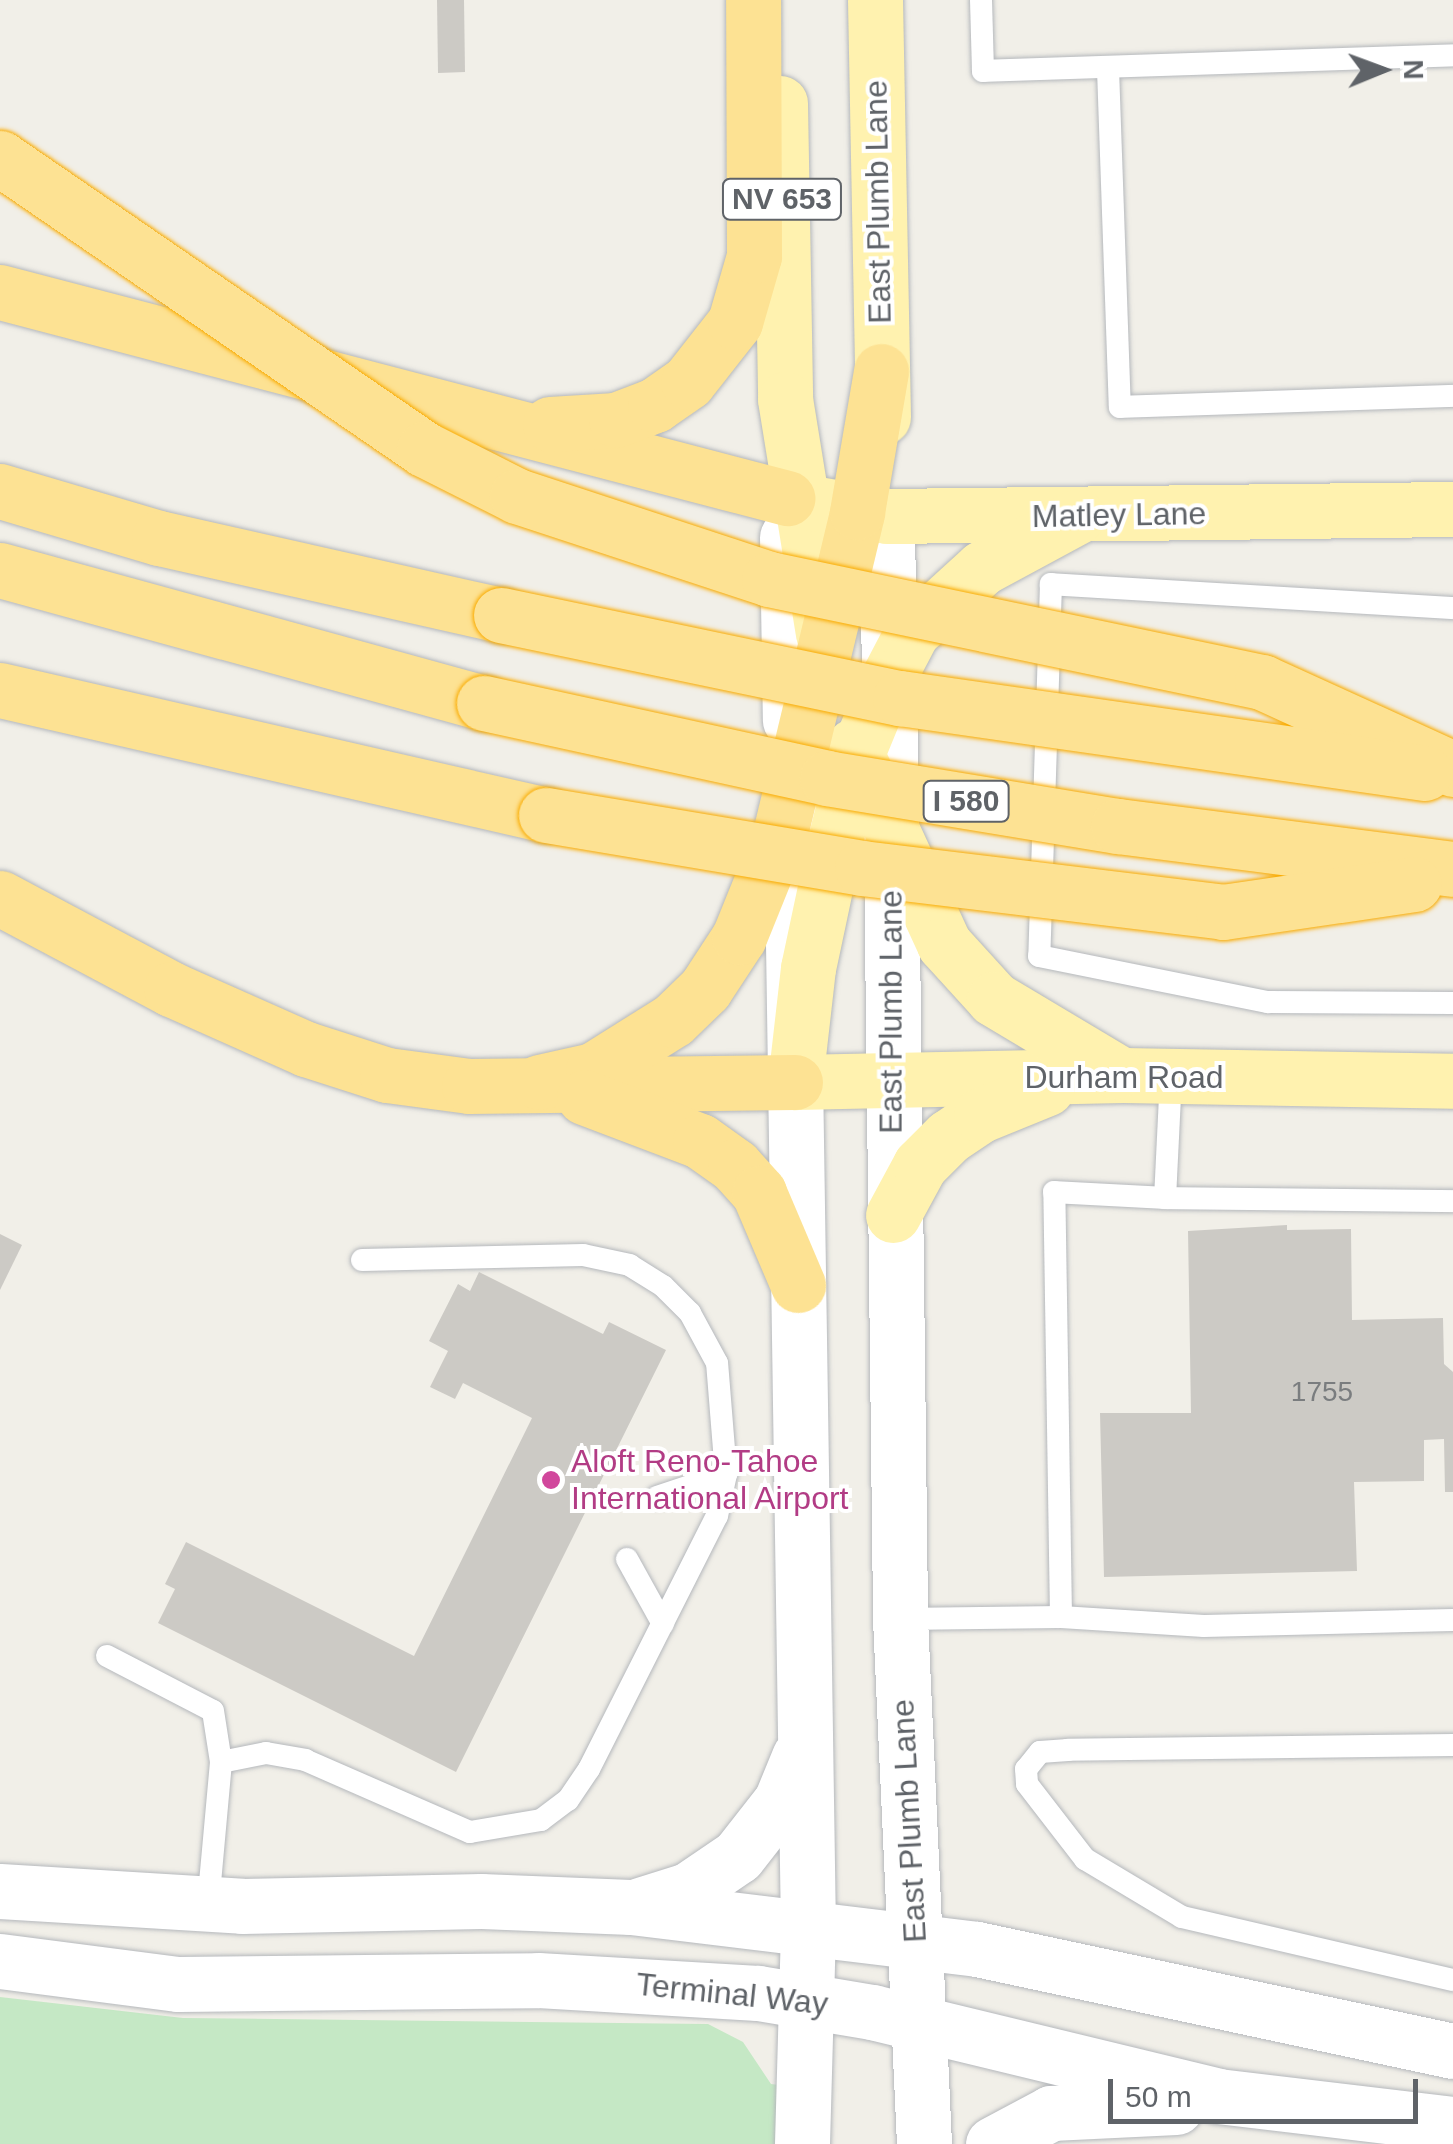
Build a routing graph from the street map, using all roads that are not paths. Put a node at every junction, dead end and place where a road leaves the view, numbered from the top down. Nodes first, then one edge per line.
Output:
1 (753, 0) edge
2 (778, 0) edge
3 (850, 0) edge
4 (875, 0) edge
5 (981, 0) edge
6 (1453, 54) edge
7 (1108, 69) junction
8 (0, 158) edge
9 (880, 276) junction
10 (0, 292) edge
11 (882, 371) joint
12 (1453, 396) edge
13 (472, 418) junction
14 (0, 491) edge
15 (794, 500) junction
16 (1453, 509) edge
17 (872, 514) junction
18 (1078, 516) junction
19 (0, 570) edge
20 (1453, 608) edge
21 (825, 646) junction
22 (888, 678) junction
23 (0, 690) edge
24 (856, 756) junction
25 (1453, 772) edge
26 (791, 783) junction
27 (890, 836) junction
28 (1453, 868) edge
29 (1453, 878) edge
30 (0, 898) edge
31 (1453, 1003) edge
32 (1123, 1075) junction
33 (891, 1078) junction
34 (538, 1082) junction
35 (795, 1082) junction
36 (1453, 1082) edge
37 (1165, 1198) junction
38 (1453, 1200) edge
39 (893, 1215) junction
40 (362, 1260) dead end
41 (798, 1285) junction
42 (726, 1474) junction
43 (657, 1498) dead end
44 (626, 1559) dead end
45 (1061, 1616) junction
46 (900, 1620) junction
47 (1453, 1620) edge
48 (663, 1624) junction
49 (107, 1656) dead end
50 (805, 1735) junction
51 (1453, 1745) edge
52 (221, 1762) junction
53 (0, 1891) edge
54 (208, 1904) junction
55 (630, 1907) junction
56 (808, 1929) junction
57 (916, 1940) junction
58 (0, 1962) edge
59 (1453, 1980) edge
60 (808, 2000) junction
61 (919, 2022) junction
62 (1453, 2050) edge
63 (1296, 2109) junction
64 (1453, 2124) edge
65 (802, 2144) edge
66 (924, 2144) edge
67 (992, 2144) edge

1 - 13 highway
2 - 15 main road, NV 653
3 - 9 main road
4 - 9 main road, East Plumb Lane / NV 653
5 - 7 lane
6 - 7 lane
7 - 12 lane
8 - 25 highway, bridge
9 - 11 main road, East Plumb Lane / NV 653
10 - 13 highway
11 - 17 highway
13 - 15 highway
14 - 25 highway, bridge
15 - 17 main road, Matley Lane
15 - 21 main road
15 - 26 main road, NV 653
16 - 18 main road, Matley Lane
17 - 18 main road, Matley Lane
17 - 21 highway
17 - 22 main road, East Plumb Lane
18 - 22 main road
19 - 28 highway, I 580, bridge
20 - 31 lane
21 - 24 main road
21 - 26 highway
22 - 24 main road
22 - 27 main road, East Plumb Lane
23 - 29 highway, bridge
24 - 27 main road
24 - 35 main road
26 - 34 highway
26 - 35 main road, NV 653
27 - 32 main road
27 - 33 main road, East Plumb Lane
30 - 34 highway
32 - 33 main road, Durham Road
32 - 36 main road, Durham Road
32 - 37 lane
32 - 39 main road
33 - 35 main road, Durham Road
33 - 39 main road, East Plumb Lane
34 - 35 highway
34 - 41 highway
35 - 41 main road, NV 653
37 - 38 lane
37 - 45 lane
39 - 46 main road, East Plumb Lane
40 - 42 lane
41 - 50 main road, NV 653
42 - 43 lane
42 - 48 lane
44 - 48 lane
45 - 46 lane
45 - 47 lane
46 - 57 main road, East Plumb Lane
48 - 52 lane
49 - 52 lane
50 - 55 main road
50 - 56 main road, NV 653
51 - 59 lane
52 - 54 lane
53 - 54 main road
54 - 55 main road
55 - 56 main road
56 - 57 main road
56 - 60 main road, NV 653
57 - 61 main road, East Plumb Lane
57 - 62 main road
58 - 60 main road, Terminal Way
60 - 61 main road, Terminal Way
60 - 65 main road
61 - 63 main road, Terminal Way
61 - 66 main road, East Plumb Lane
63 - 64 main road, Terminal Way
63 - 67 main road

